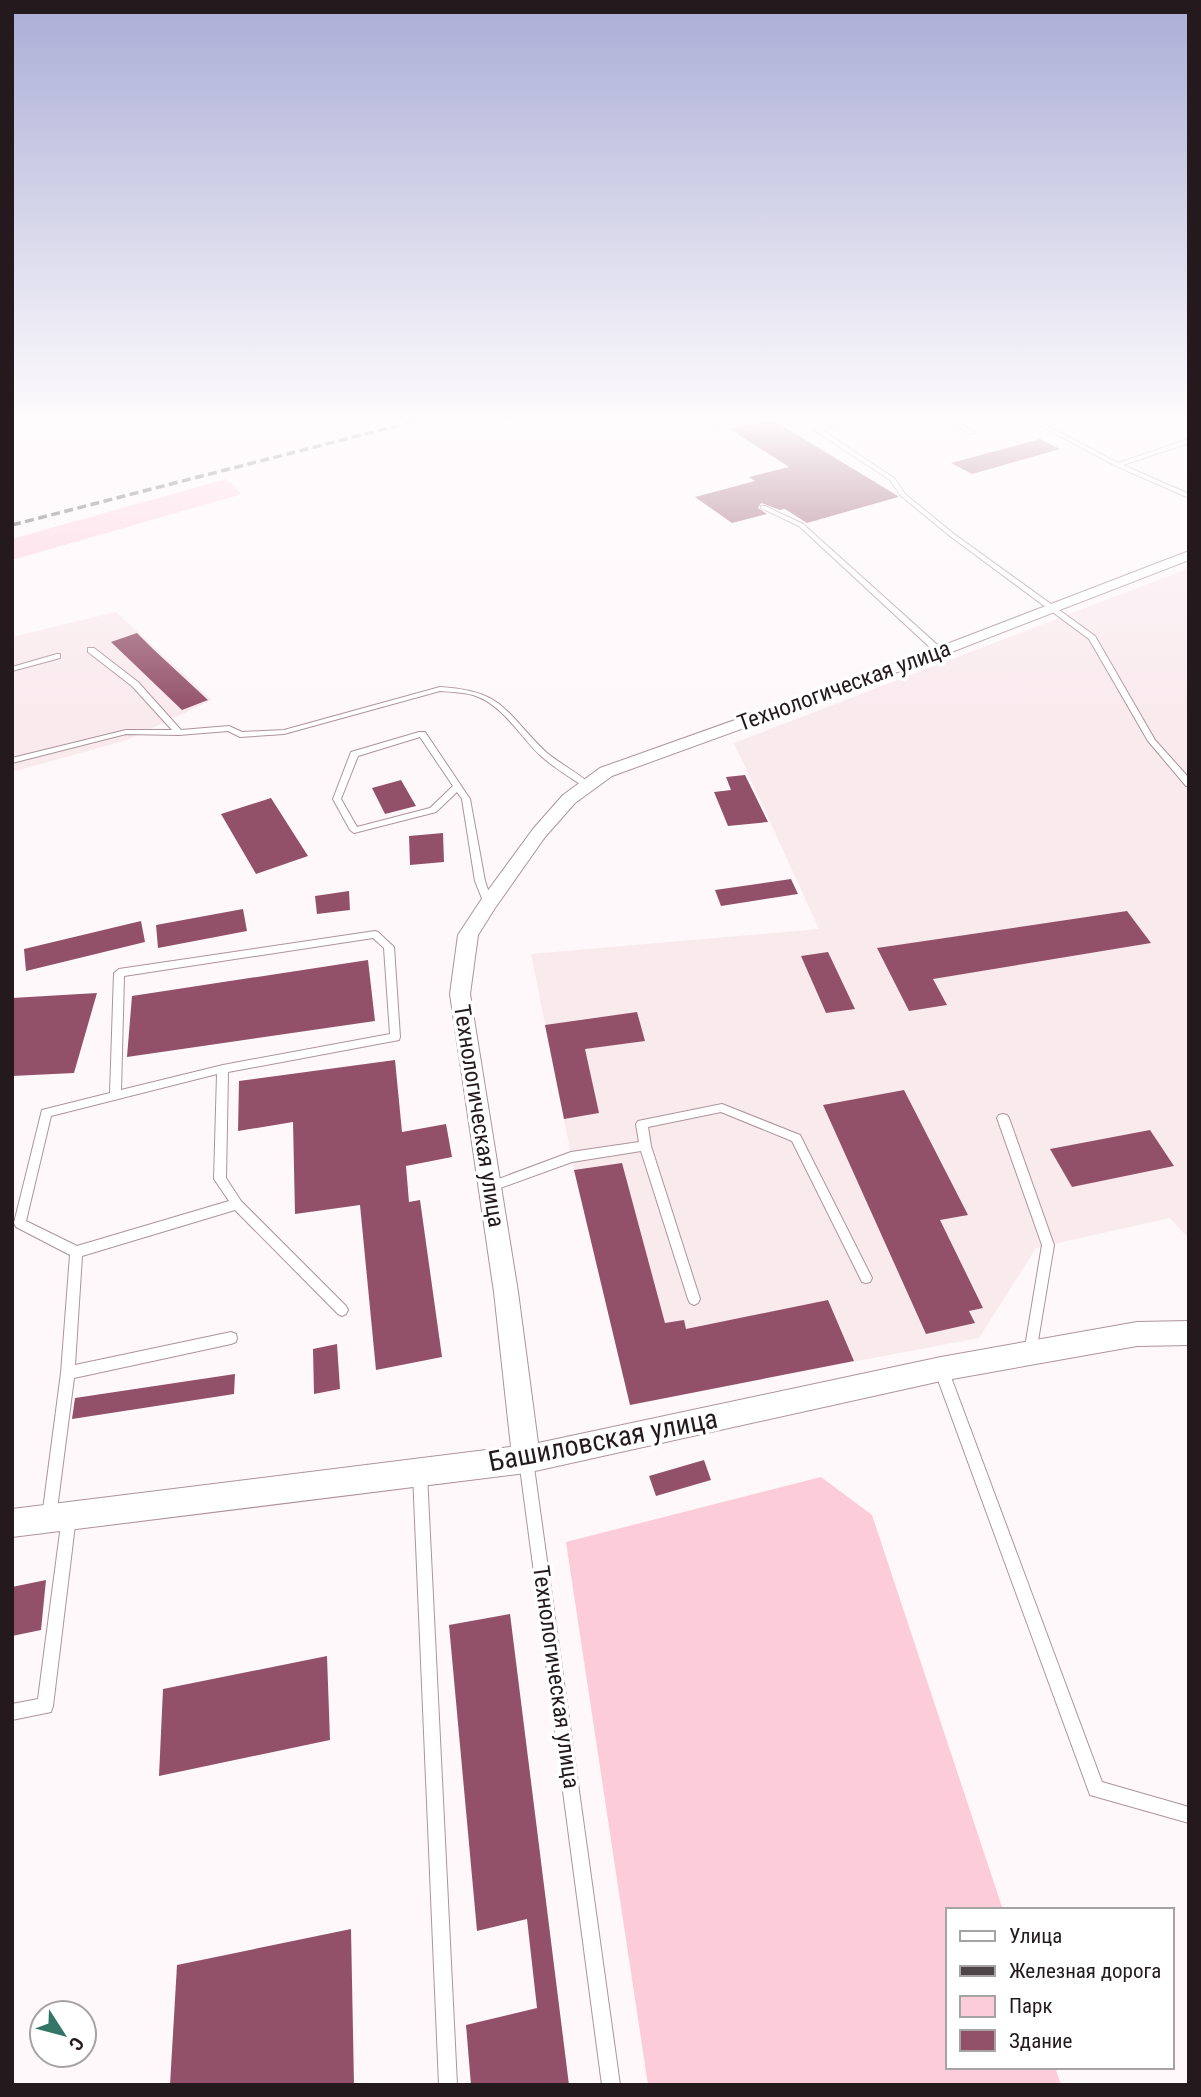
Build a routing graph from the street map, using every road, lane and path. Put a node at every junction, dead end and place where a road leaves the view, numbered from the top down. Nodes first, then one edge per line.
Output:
1 (784, 517) edge
2 (930, 517) edge
3 (1189, 555) edge
4 (1053, 608) junction
5 (91, 649) dead end
6 (939, 652) junction
7 (57, 656) dead end
8 (12, 669) edge
9 (179, 733) junction
10 (12, 761) edge
11 (1189, 784) edge
12 (586, 785) junction
13 (457, 787) junction
14 (488, 904) junction
15 (223, 1069) junction
16 (116, 1096) junction
17 (1003, 1118) dead end
18 (645, 1146) junction
19 (489, 1187) junction
20 (237, 1204) junction
21 (76, 1252) junction
22 (866, 1278) dead end
23 (694, 1299) dead end
24 (342, 1310) dead end
25 (1189, 1333) edge
26 (231, 1338) dead end
27 (1030, 1353) junction
28 (941, 1370) junction
29 (68, 1373) junction
30 (526, 1459) junction
31 (420, 1471) junction
32 (59, 1516) junction
33 (12, 1523) edge
34 (12, 1712) edge
35 (1189, 1815) edge
36 (448, 2085) edge
37 (611, 2085) edge

1 - 6 lane
2 - 4 lane
3 - 4 street, Технологическая улица
4 - 6 street, Технологическая улица
4 - 11 lane
5 - 9 lane
6 - 12 street, Технологическая улица
7 - 8 lane
9 - 10 lane
9 - 12 lane
12 - 14 street, Технологическая улица
13 - 13 lane
13 - 14 lane
14 - 19 street, Технологическая улица
15 - 16 lane
15 - 16 lane
15 - 20 lane
16 - 21 lane
17 - 27 lane
18 - 19 lane
18 - 22 lane
18 - 23 lane
19 - 30 street, Технологическая улица
20 - 21 lane
20 - 24 lane
21 - 29 lane
25 - 27 street, Башиловская улица
26 - 29 lane
27 - 28 street, Башиловская улица
28 - 30 street, Башиловская улица
28 - 35 lane
29 - 32 lane
30 - 31 street, Башиловская улица
30 - 37 lane, Технологическая улица
31 - 32 street, Башиловская улица
31 - 36 lane
32 - 33 street, Башиловская улица
32 - 34 lane

